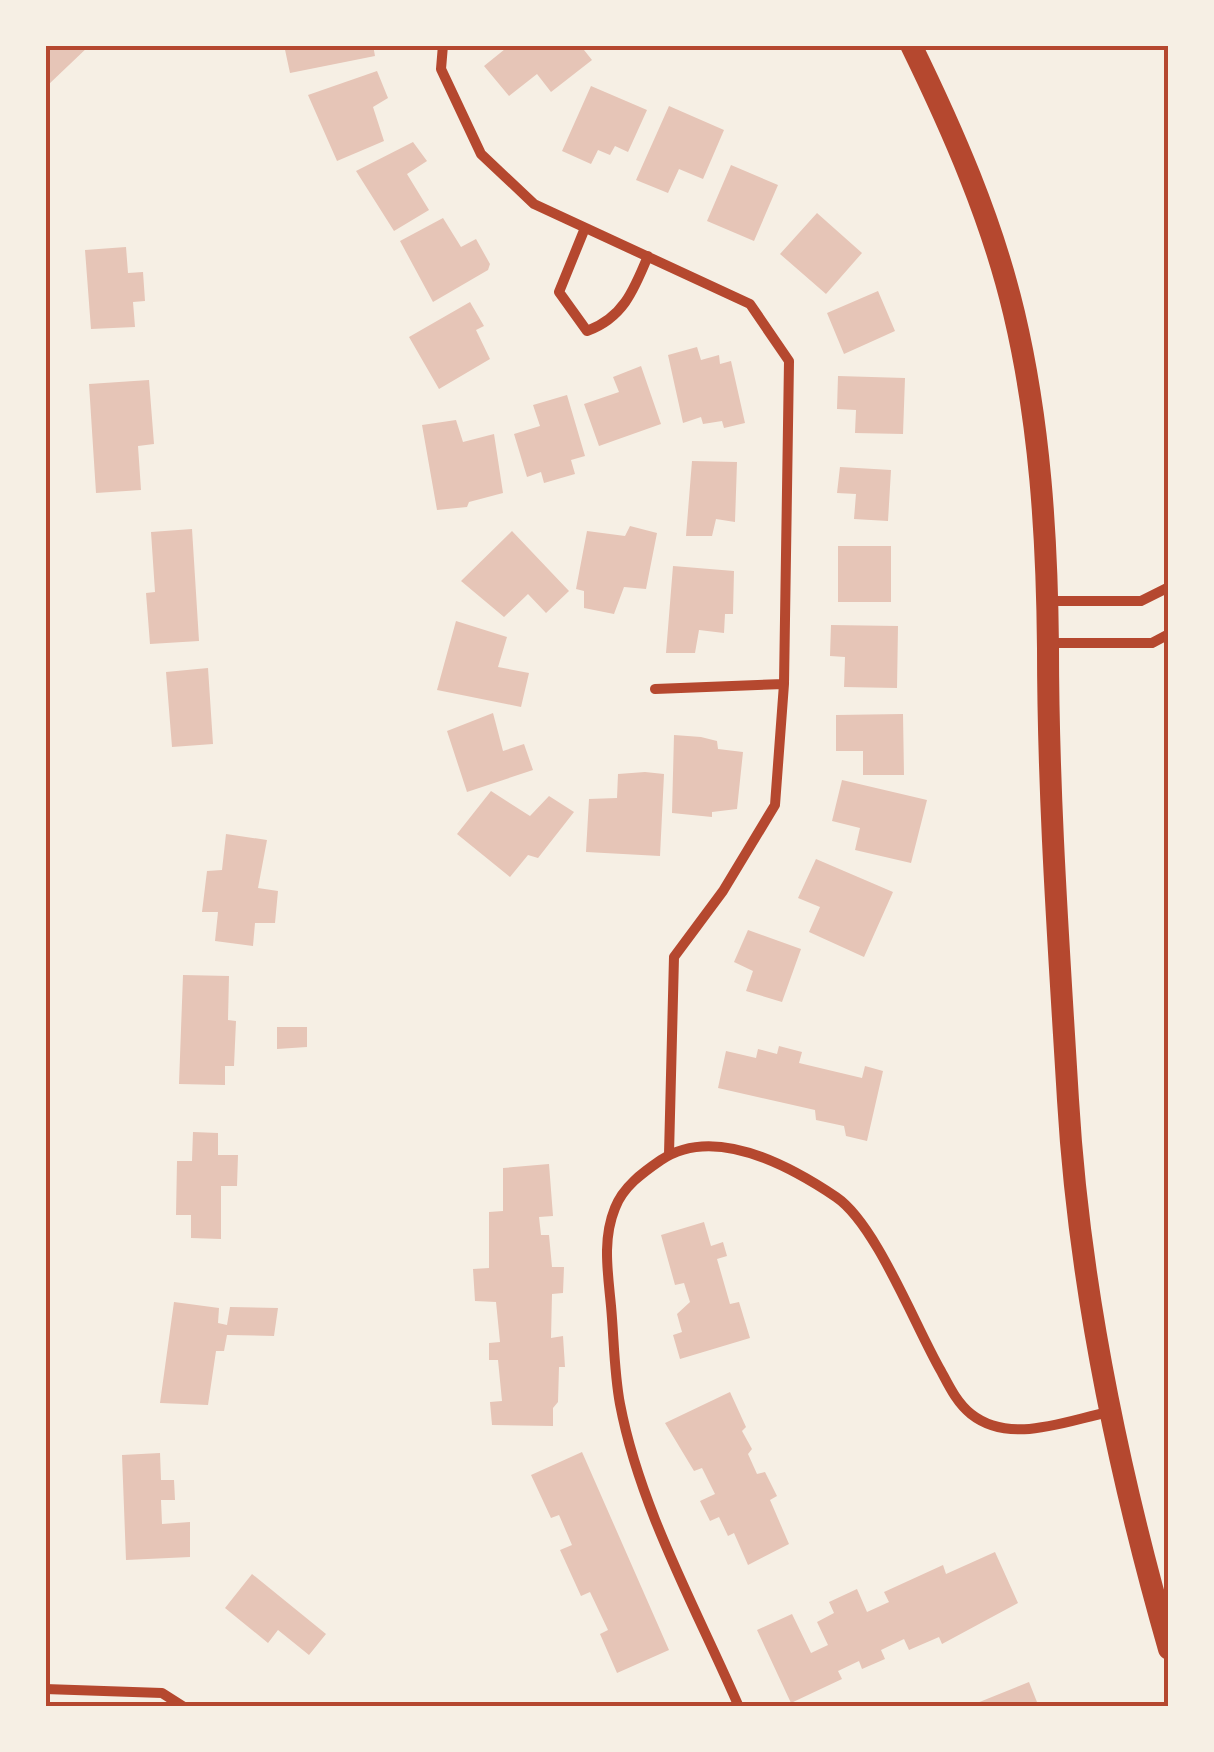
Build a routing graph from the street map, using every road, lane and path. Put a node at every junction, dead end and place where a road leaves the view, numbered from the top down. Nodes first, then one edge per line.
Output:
1 (442, 45) edge
2 (911, 45) edge
3 (586, 228) junction
4 (648, 256) junction
5 (1169, 586) edge
6 (1048, 601) junction
7 (1169, 634) edge
8 (1048, 643) junction
9 (784, 684) junction
10 (654, 689) dead end
11 (670, 1154) junction
12 (1110, 1412) junction
13 (1169, 1649) edge
14 (45, 1689) edge
15 (184, 1707) edge
16 (738, 1707) edge

1 - 3 street
2 - 6 main road
3 - 4 street
3 - 4 street
4 - 9 street
5 - 6 street
6 - 8 main road
7 - 8 street
8 - 12 main road
9 - 10 street
9 - 11 street
11 - 12 street
11 - 16 street
12 - 13 main road
14 - 15 street

